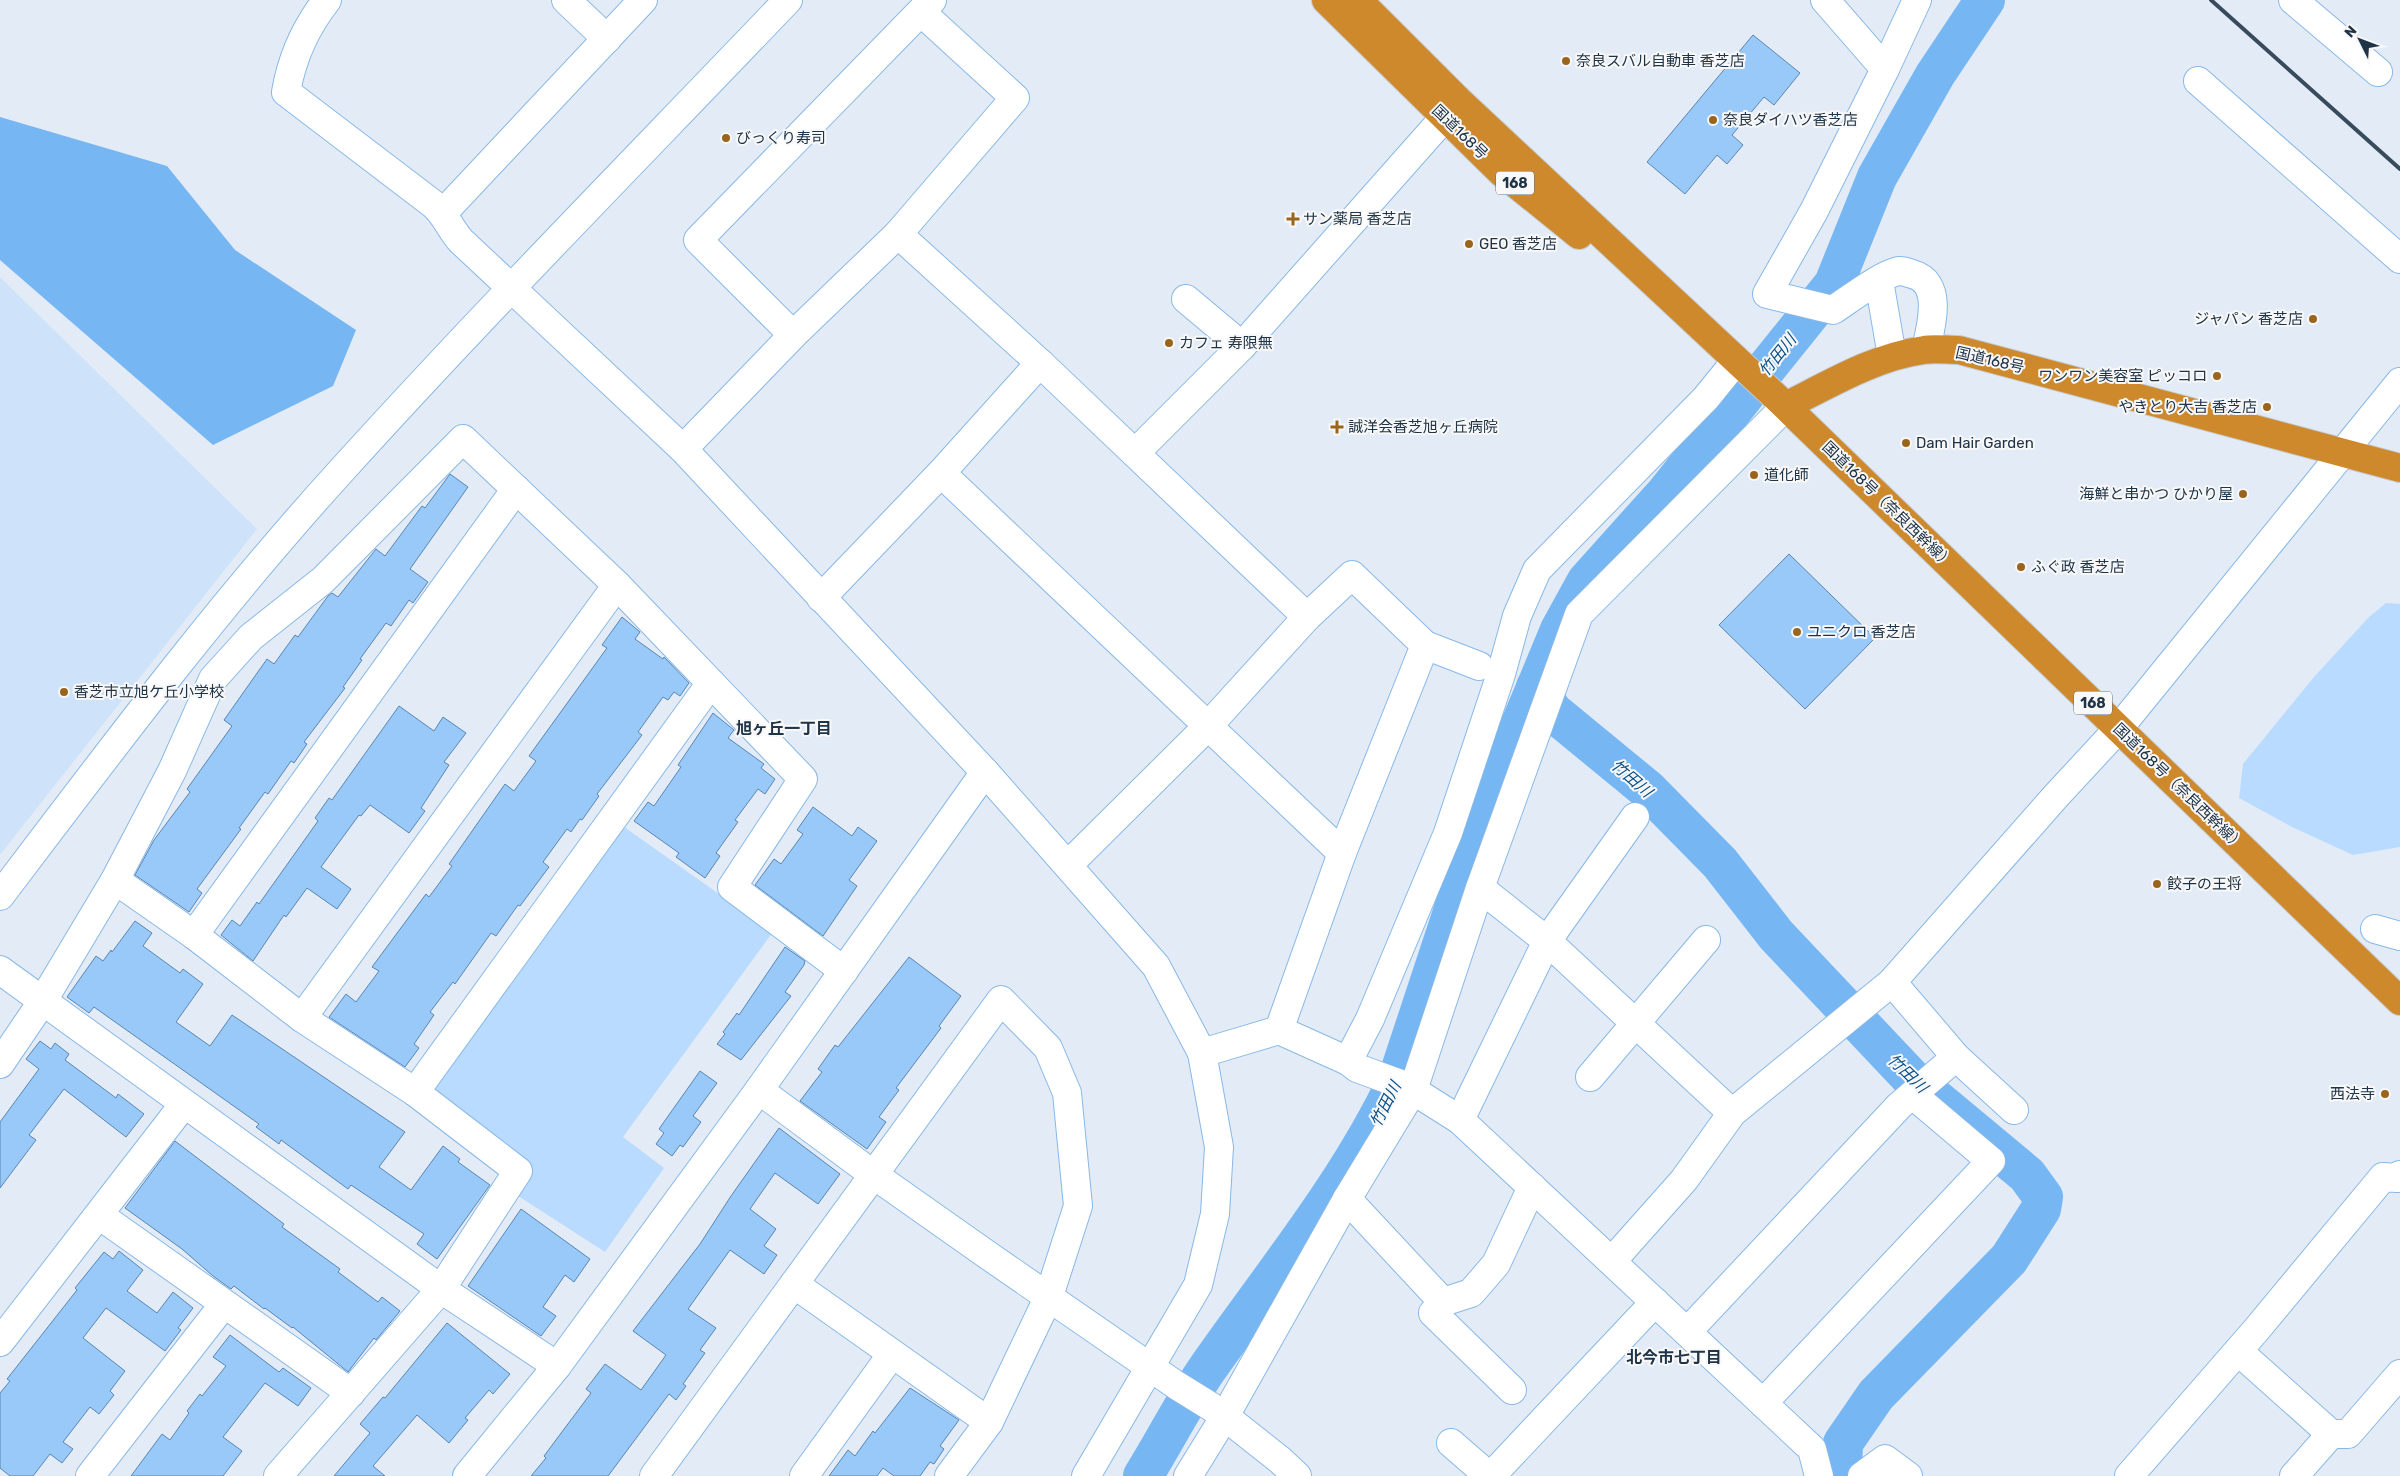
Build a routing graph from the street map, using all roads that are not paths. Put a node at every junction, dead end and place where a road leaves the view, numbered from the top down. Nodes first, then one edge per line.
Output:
1 (328, 0) edge
2 (566, 0) edge
3 (643, 0) edge
4 (788, 0) edge
5 (1326, 0) edge
6 (1358, 0) edge
7 (1825, 0) edge
8 (1917, 0) edge
9 (2293, 0) edge
10 (926, 6) edge
11 (607, 39) junction
12 (1885, 69) junction
13 (2378, 72) dead end
14 (2198, 81) dead end
15 (1452, 109) junction
16 (443, 213) junction
17 (898, 234) junction
18 (2400, 259) edge
19 (1879, 281) junction
20 (512, 288) junction
21 (1186, 299) dead end
22 (793, 335) junction
23 (1242, 346) junction
24 (1926, 349) junction
25 (1728, 354) junction
26 (1892, 356) junction
27 (1040, 363) junction
28 (2400, 382) edge
29 (1781, 401) junction
30 (684, 449) junction
31 (2344, 452) junction
32 (1135, 453) junction
33 (2398, 470) edge
34 (941, 473) junction
35 (516, 489) junction
36 (617, 584) junction
37 (821, 598) junction
38 (1307, 617) junction
39 (1425, 645) junction
40 (1480, 666) dead end
41 (711, 682) junction
42 (1208, 726) junction
43 (2119, 728) junction
44 (985, 772) junction
45 (1636, 817) dead end
46 (1342, 853) junction
47 (1068, 865) junction
48 (115, 880) junction
49 (1480, 888) junction
50 (0, 896) edge
51 (194, 935) junction
52 (1706, 940) dead end
53 (1547, 941) junction
54 (0, 970) edge
55 (844, 970) junction
56 (1892, 982) junction
57 (2400, 1001) edge
58 (42, 1002) junction
59 (302, 1018) junction
60 (1636, 1022) junction
61 (1279, 1030) junction
62 (1202, 1053) junction
63 (1956, 1056) junction
64 (0, 1064) edge
65 (1353, 1065) junction
66 (1590, 1077) dead end
67 (1410, 1088) junction
68 (759, 1090) junction
69 (415, 1092) junction
70 (1913, 1095) junction
71 (184, 1104) junction
72 (2014, 1110) dead end
73 (1732, 1113) junction
74 (1460, 1120) junction
75 (874, 1176) junction
76 (2399, 1178) edge
77 (1532, 1188) junction
78 (1346, 1199) junction
79 (99, 1215) junction
80 (1612, 1261) junction
81 (794, 1284) junction
82 (440, 1288) junction
83 (1049, 1296) junction
84 (1443, 1302) junction
85 (1655, 1302) junction
86 (224, 1304) junction
87 (1687, 1332) junction
88 (0, 1342) edge
89 (2238, 1351) junction
90 (892, 1354) junction
91 (557, 1366) junction
92 (1152, 1367) junction
93 (2400, 1374) edge
94 (1512, 1390) dead end
95 (350, 1394) junction
96 (1763, 1403) junction
97 (1221, 1413) junction
98 (989, 1422) junction
99 (2331, 1434) junction
100 (1451, 1443) dead end
101 (90, 1476) edge
102 (278, 1476) edge
103 (467, 1476) edge
104 (654, 1476) edge
105 (804, 1476) edge
106 (949, 1476) edge
107 (1086, 1476) edge
108 (1188, 1476) edge
109 (1297, 1476) edge
110 (1490, 1476) edge
111 (1819, 1476) edge
112 (1862, 1476) edge
113 (1908, 1476) edge
114 (2129, 1476) edge
115 (2294, 1476) edge

1 - 16 street
2 - 11 street
3 - 11 street
4 - 20 street
5 - 15 highway, 国道168号 / 168
6 - 15 highway, 国道168号 / 168
7 - 12 street
8 - 12 street
9 - 13 street
10 - 17 street
10 - 22 street
11 - 16 street
12 - 19 street
14 - 18 street
15 - 23 street
15 - 25 highway, 国道168号 / 168
16 - 20 street
17 - 22 street
17 - 27 street
19 - 24 street
19 - 26 street
20 - 30 street
20 - 50 street
21 - 23 street
22 - 30 street
23 - 32 street
24 - 26 highway, 国道168号
24 - 31 highway, 国道168号
25 - 29 highway, 国道168号 / 168
25 - 65 street
26 - 29 highway, 国道168号
27 - 32 street
27 - 34 street
28 - 31 street
29 - 43 highway, 国道168号（奈良西幹線） / 168
29 - 49 street
30 - 37 street
31 - 33 highway, 国道168号
31 - 43 street
32 - 38 street
34 - 37 street
34 - 42 street
35 - 36 street
35 - 48 street
35 - 51 street
36 - 41 street
36 - 59 street
37 - 44 street
38 - 39 street
38 - 42 street
39 - 40 street
39 - 46 street
41 - 55 street
41 - 69 street
42 - 46 street
42 - 47 street
43 - 56 street
43 - 57 highway, 国道168号（奈良西幹線） / 168
44 - 47 street
44 - 55 street
45 - 53 street
46 - 61 street
47 - 62 street
48 - 51 street
48 - 58 street
49 - 53 street
49 - 67 street
51 - 59 street
52 - 60 street
53 - 60 street
53 - 74 street
54 - 58 street
55 - 68 street
56 - 63 street
56 - 73 street
58 - 64 street
58 - 71 street
59 - 69 street
60 - 66 street
60 - 73 street
61 - 62 street
61 - 65 street
62 - 92 street
63 - 70 street
63 - 72 street
65 - 67 street
67 - 74 street
67 - 78 street
68 - 75 street
68 - 91 street
69 - 82 street
70 - 87 street
70 - 96 street
71 - 79 street
71 - 82 street
73 - 80 street
74 - 77 street
75 - 81 street
75 - 83 street
75 - 83 street
76 - 89 street
77 - 80 street
77 - 84 street
78 - 84 street
78 - 97 street
79 - 86 street
79 - 88 street
80 - 85 street
81 - 90 street
81 - 104 street
82 - 91 street
82 - 95 street
83 - 92 street
83 - 98 street
84 - 94 street
85 - 87 street
85 - 110 street
86 - 95 street
86 - 101 street
87 - 96 street
89 - 99 street
89 - 114 street
90 - 98 street
90 - 105 street
91 - 103 street
92 - 97 street
92 - 107 street
93 - 99 street
95 - 102 street
96 - 111 street
97 - 108 street
97 - 109 street
98 - 106 street
99 - 115 street
100 - 110 street
112 - 113 street

